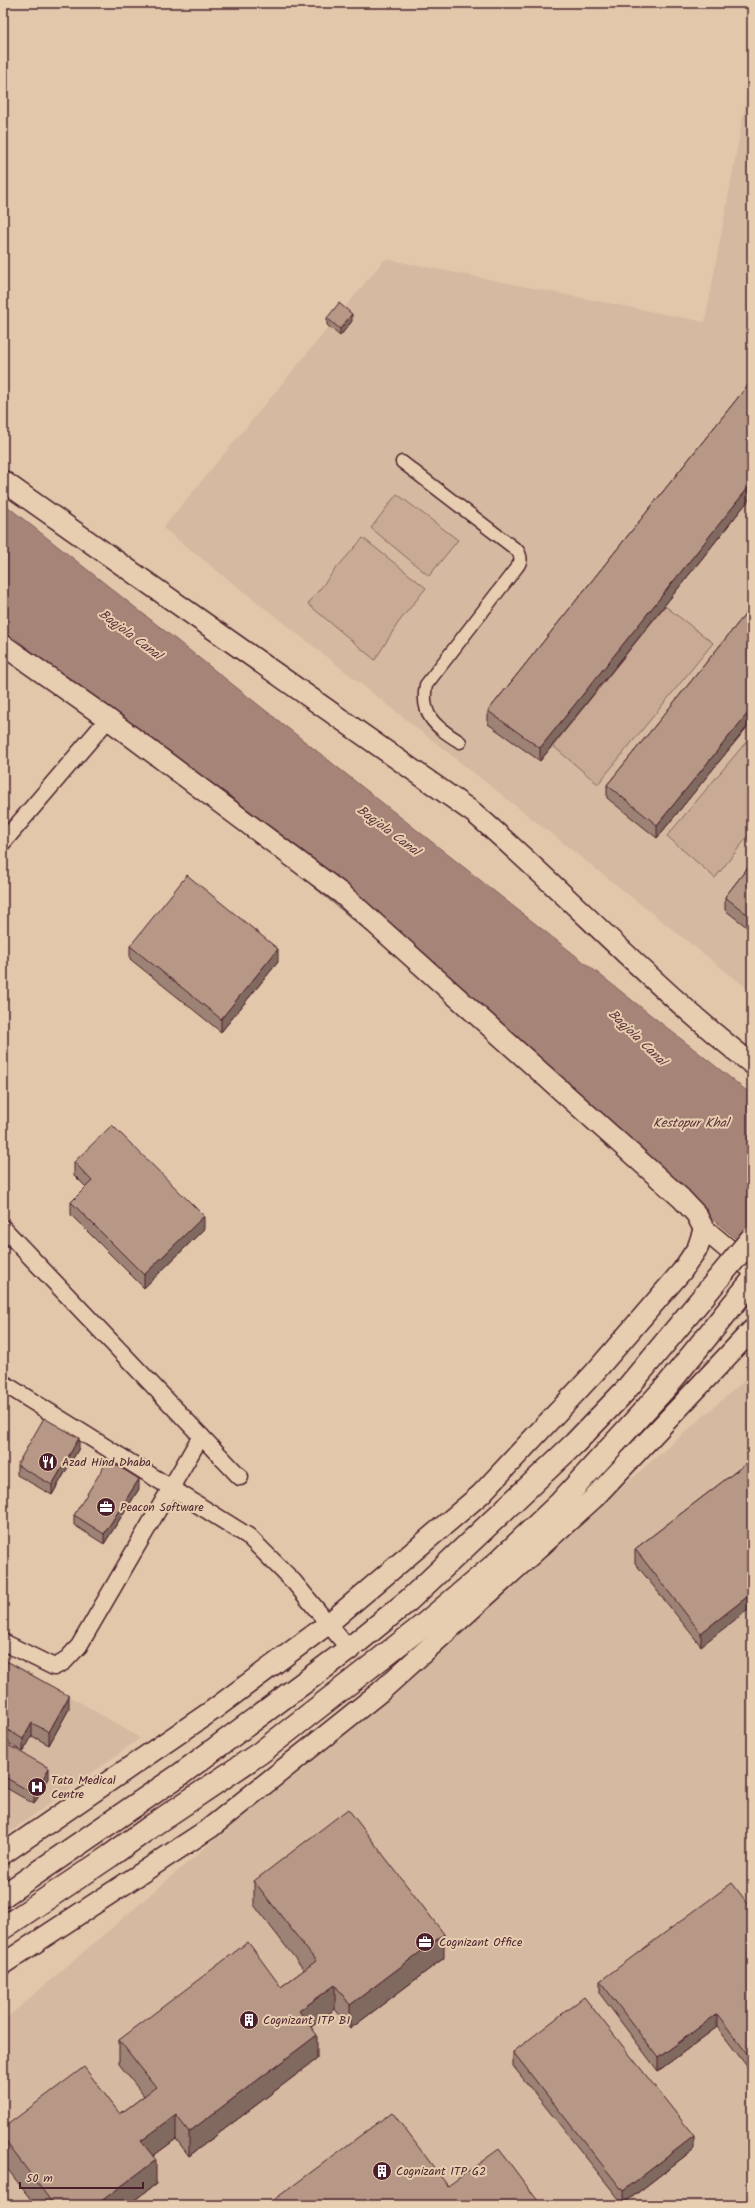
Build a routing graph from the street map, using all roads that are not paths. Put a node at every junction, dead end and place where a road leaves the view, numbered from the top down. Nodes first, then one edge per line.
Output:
1 (402, 462) dead end
2 (3, 481) edge
3 (3, 645) edge
4 (108, 719) junction
5 (460, 742) dead end
6 (3, 842) edge
7 (752, 1064) edge
8 (3, 1228) edge
9 (704, 1229) junction
10 (752, 1238) edge
11 (752, 1269) edge
12 (752, 1281) edge
13 (752, 1330) edge
14 (3, 1383) edge
15 (201, 1436) junction
16 (240, 1477) dead end
17 (170, 1488) junction
18 (328, 1624) junction
19 (3, 1642) edge
20 (352, 1647) junction
21 (3, 1854) edge
22 (3, 1896) edge
23 (3, 1928) edge
24 (3, 1964) edge

1 - 5 street
2 - 7 street
3 - 4 street
4 - 6 street
4 - 9 street
8 - 15 street
9 - 11 street
9 - 18 street
10 - 20 main road, bridge
12 - 23 main road
13 - 24 street
14 - 17 street
15 - 16 street
15 - 17 street
17 - 18 street
17 - 19 street
18 - 20 street
18 - 21 street
20 - 22 main road

